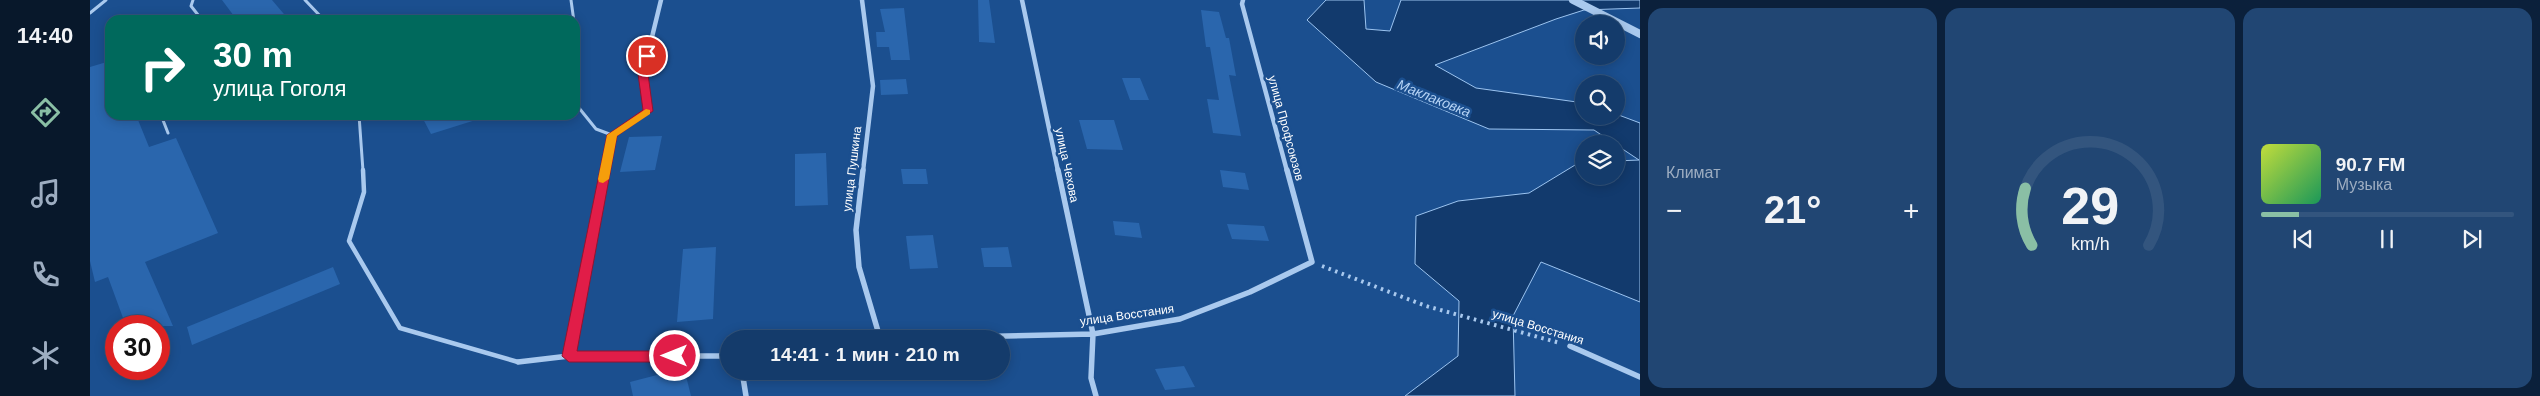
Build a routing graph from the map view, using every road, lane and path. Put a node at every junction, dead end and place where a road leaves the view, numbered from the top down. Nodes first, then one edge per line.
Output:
1 (106, 0) edge
2 (192, 0) edge
3 (306, 0) edge
4 (571, 0) edge
5 (660, 0) edge
6 (862, 0) edge
7 (1022, 0) edge
8 (1243, 0) edge
9 (1574, 0) edge
10 (90, 13) edge
11 (198, 15) edge
12 (320, 15) edge
13 (573, 15) edge
14 (1640, 34) edge
15 (580, 108) edge
16 (163, 120) edge
17 (359, 120) edge
18 (168, 133) dead end
19 (612, 135) junction
20 (1312, 262) junction
21 (875, 330) edge
22 (1093, 334) junction
23 (1010, 336) edge
24 (1570, 346) joint
25 (569, 356) junction
26 (720, 356) edge
27 (518, 362) joint
28 (1640, 377) edge
29 (743, 380) edge
30 (746, 396) edge
31 (1096, 396) edge

1 - 10 lane
2 - 11 lane
3 - 12 lane
4 - 13 lane
5 - 19 street
6 - 21 street, улица Пушкина
7 - 22 street, улица Чехова
8 - 20 street, улица Профсоюзов
9 - 14 street
15 - 19 lane
16 - 18 lane
17 - 27 lane
19 - 25 street
20 - 22 street, улица Восстания
20 - 24 path, улица Восстания
22 - 23 street, улица Восстания
22 - 31 street, улица Чехова
24 - 28 street, улица Восстания
25 - 26 street
25 - 27 street
29 - 30 street

